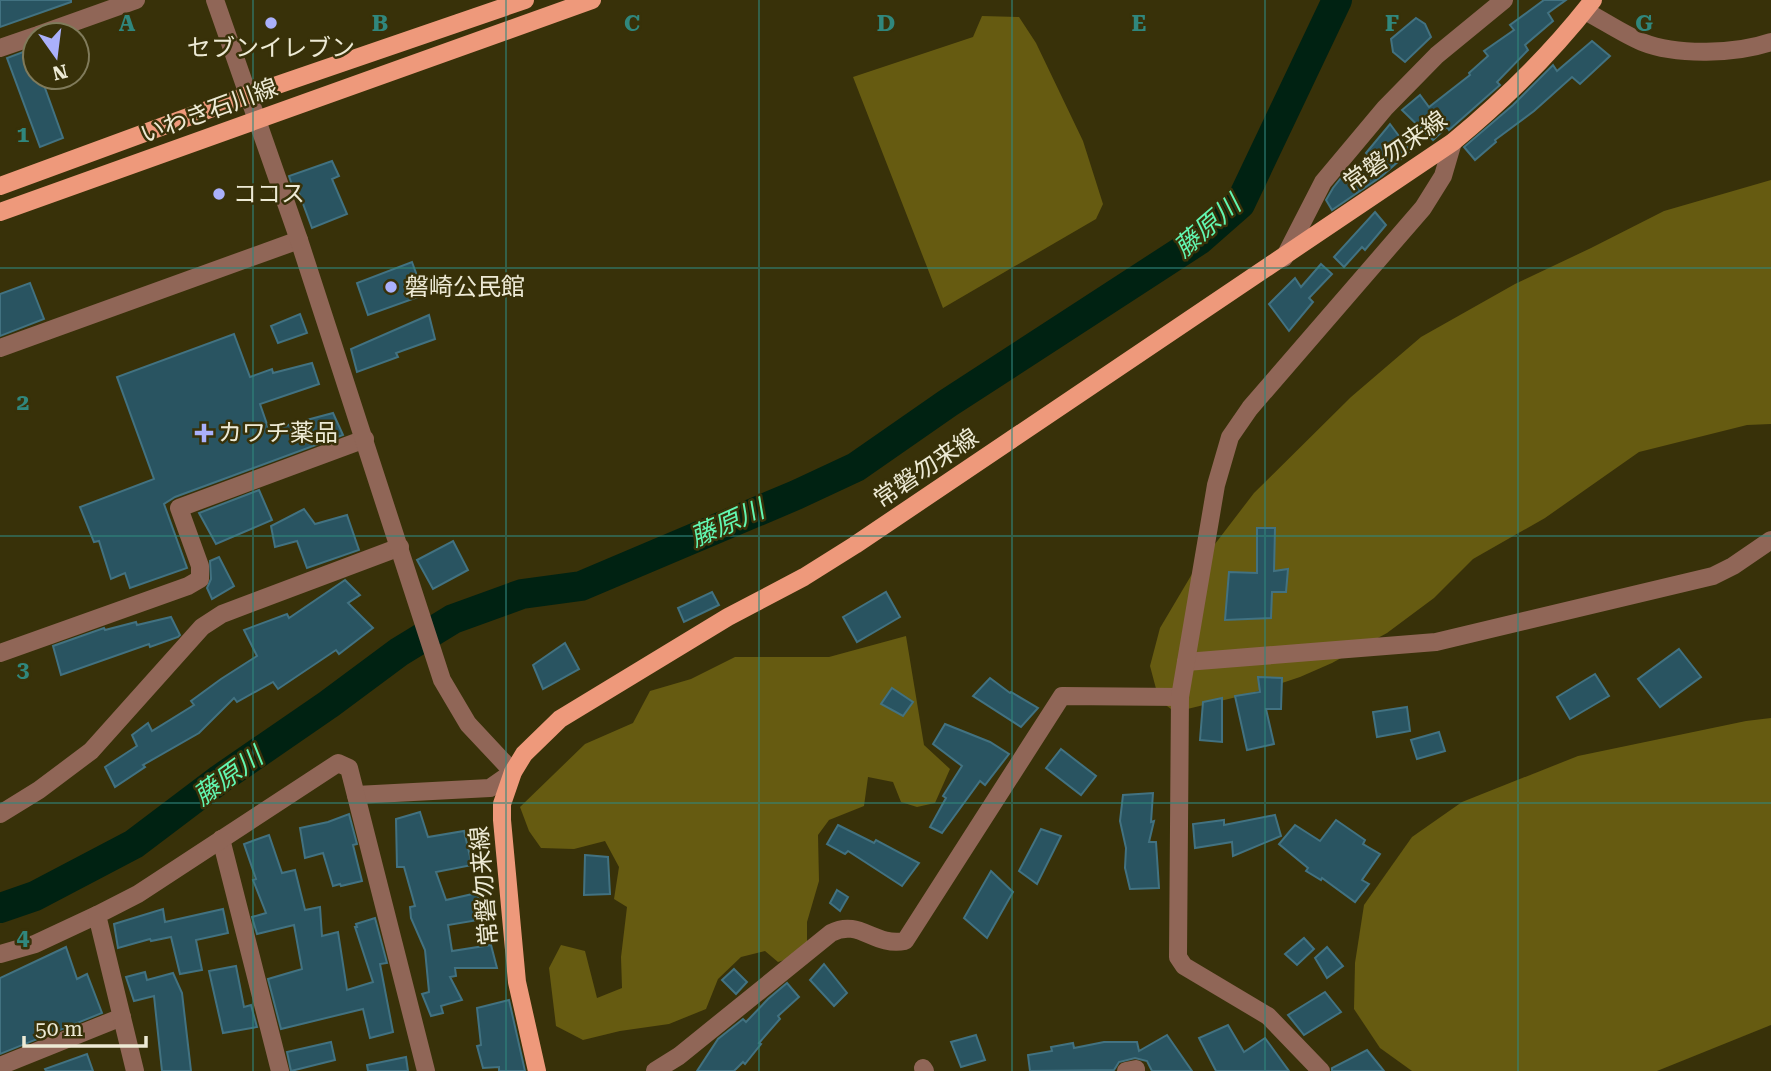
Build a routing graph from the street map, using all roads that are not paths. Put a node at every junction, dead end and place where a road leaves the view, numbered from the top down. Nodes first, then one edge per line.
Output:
1 (136, 0) edge
2 (215, 0) edge
3 (525, 0) edge
4 (592, 0) edge
5 (1504, 0) edge
6 (1589, 5) edge
7 (76, 21) edge
8 (21, 40) edge
9 (1771, 42) edge
10 (0, 48) edge
11 (248, 95) junction
12 (257, 120) junction
13 (1453, 142) junction
14 (0, 186) edge
15 (0, 212) edge
16 (299, 240) junction
17 (1284, 258) junction
18 (0, 348) edge
19 (365, 439) junction
20 (1771, 540) edge
21 (401, 547) junction
22 (0, 653) edge
23 (1185, 662) junction
24 (1180, 697) junction
25 (513, 772) junction
26 (356, 795) junction
27 (0, 814) edge
28 (221, 839) junction
29 (97, 915) junction
30 (0, 954) edge
31 (122, 1017) junction
32 (0, 1066) edge
33 (135, 1071) edge
34 (280, 1071) edge
35 (426, 1071) edge
36 (537, 1071) edge
37 (655, 1071) edge
38 (1126, 1071) edge
39 (1136, 1071) edge
40 (1321, 1071) edge

1 - 7 street
2 - 11 street
3 - 11 main road, いわき石川線
4 - 12 main road, いわき石川線
5 - 17 street
6 - 9 street
6 - 13 main road, 常磐勿来線
8 - 10 street
11 - 12 street
11 - 14 main road, いわき石川線
12 - 15 main road, いわき石川線
12 - 16 street
13 - 17 main road, 常磐勿来線
13 - 23 street
16 - 18 street
16 - 19 street
17 - 25 main road, 常磐勿来線
19 - 21 street
19 - 22 street
20 - 23 street
21 - 25 street
21 - 27 street
23 - 24 street
24 - 37 street
24 - 40 street
25 - 26 street
25 - 36 main road, 常磐勿来線
26 - 28 street
26 - 35 street
28 - 29 street
28 - 34 street
29 - 30 street
29 - 31 street
31 - 32 street
31 - 33 street
38 - 39 street

